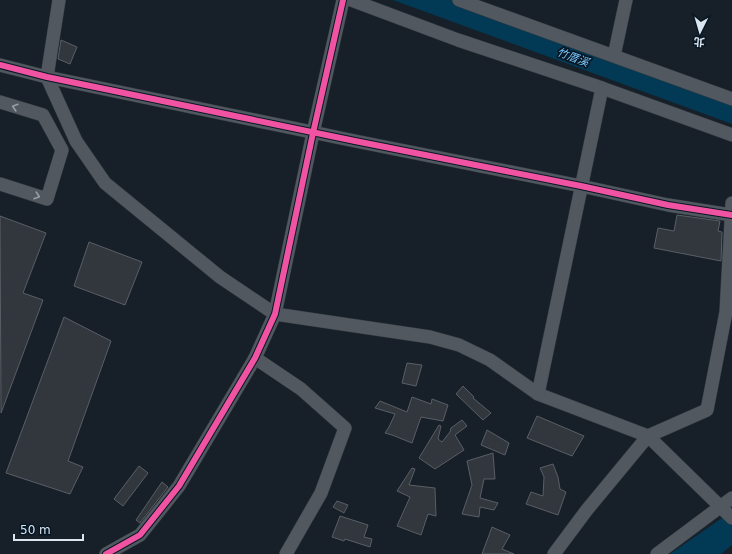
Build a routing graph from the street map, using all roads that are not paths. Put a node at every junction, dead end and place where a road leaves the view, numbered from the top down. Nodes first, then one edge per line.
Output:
1 (59, 0) edge
2 (343, 0) edge
3 (351, 0) edge
4 (459, 0) edge
5 (626, 0) edge
6 (614, 56) junction
7 (0, 65) edge
8 (47, 78) junction
9 (602, 88) junction
10 (732, 99) edge
11 (0, 102) edge
12 (313, 132) junction
13 (732, 135) edge
14 (0, 184) edge
15 (582, 186) junction
16 (732, 211) edge
17 (276, 314) junction
18 (255, 358) junction
19 (538, 394) junction
20 (648, 436) junction
21 (732, 498) edge
22 (726, 512) edge
23 (106, 554) edge
24 (286, 554) edge
25 (554, 554) edge
26 (657, 554) edge

1 - 8 street
2 - 12 street
3 - 9 street
4 - 6 street
5 - 6 street
6 - 10 street
7 - 8 street
8 - 12 street
8 - 17 street
9 - 13 street
9 - 15 street
14 -> 11 street
12 - 15 street
12 - 17 street
15 - 16 street
15 - 19 street
16 - 20 street
17 - 18 street
17 - 19 street
18 - 23 street
18 - 24 street
19 - 20 street
20 - 22 street
20 - 25 street
21 - 22 street
22 - 26 street

